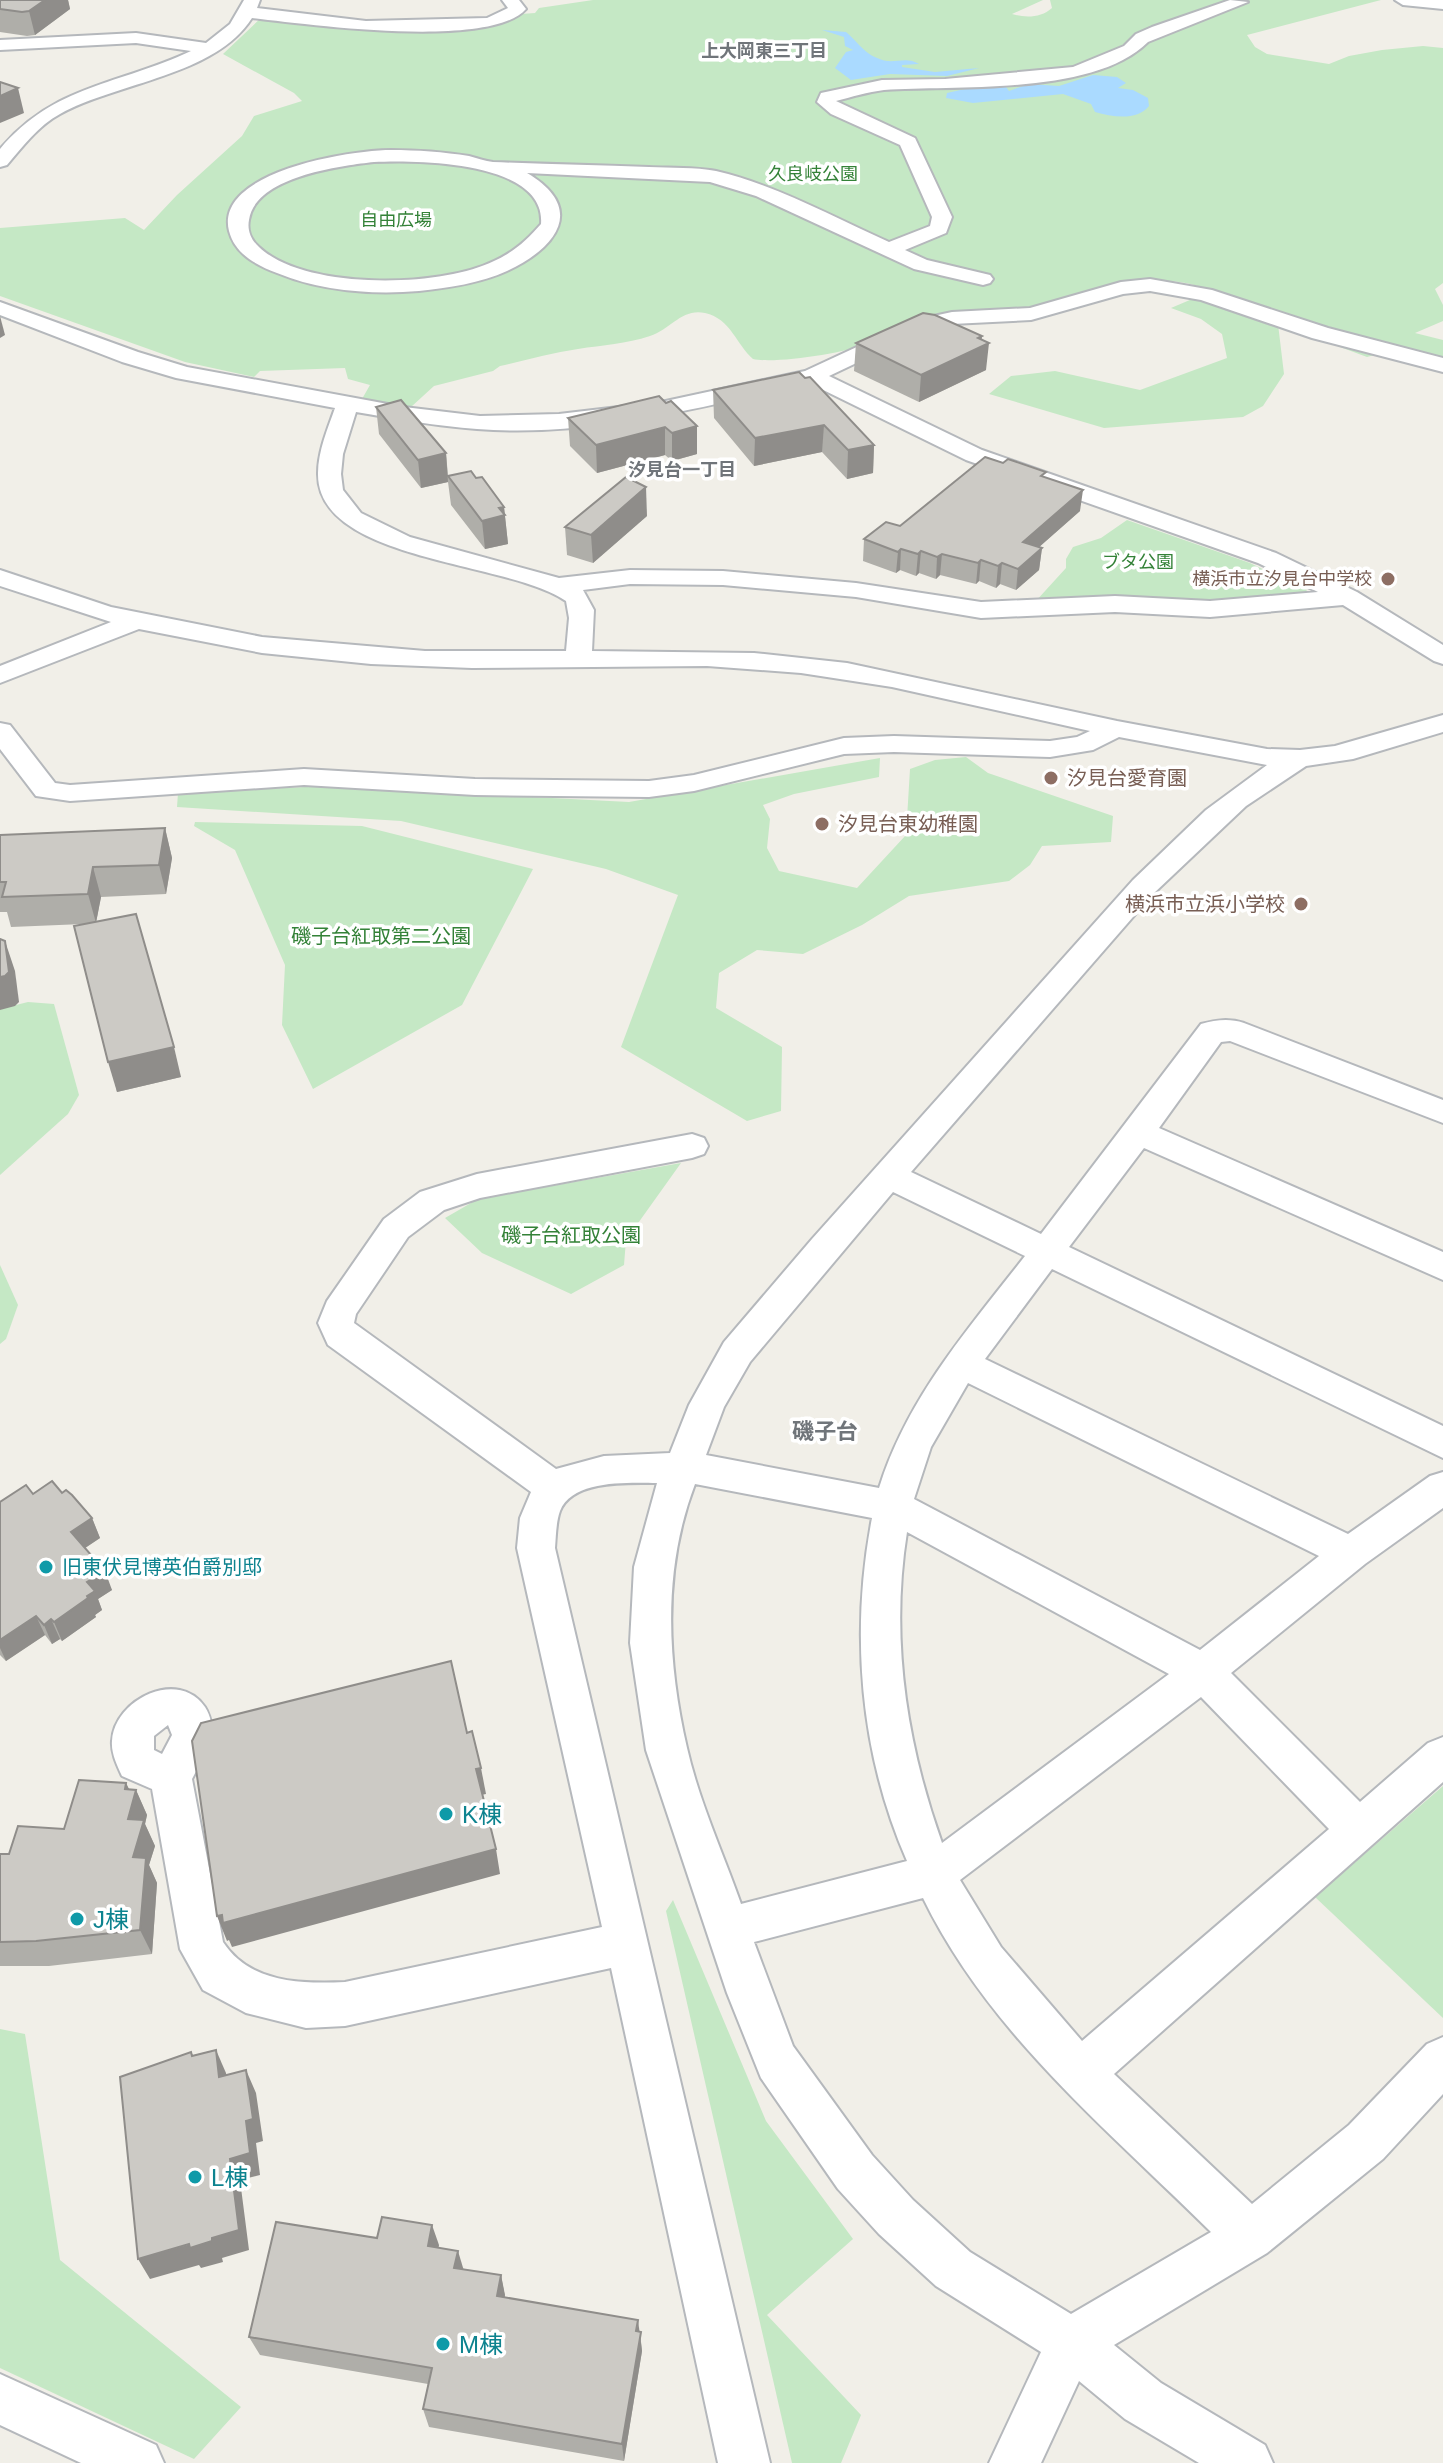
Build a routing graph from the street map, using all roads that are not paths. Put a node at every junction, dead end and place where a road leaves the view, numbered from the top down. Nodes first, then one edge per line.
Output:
1 (510, 0) edge
2 (1403, 0) edge
3 (1240, 2) edge
4 (1443, 4) edge
5 (249, 6) edge
6 (0, 45) edge
7 (209, 48) junction
8 (0, 161) edge
9 (492, 167) junction
10 (594, 169) junction
11 (544, 195) junction
12 (890, 249) junction
13 (983, 279) dead end
14 (0, 308) edge
15 (1443, 365) edge
16 (812, 376) junction
17 (348, 404) junction
18 (0, 577) edge
19 (560, 585) junction
20 (1348, 597) junction
21 (136, 621) junction
22 (1443, 656) edge
23 (579, 658) junction
24 (0, 675) edge
25 (1443, 723) edge
26 (1116, 729) junction
27 (0, 731) edge
28 (1300, 758) junction
29 (1443, 1112) edge
30 (1140, 1133) junction
31 (692, 1146) dead end
32 (890, 1176) junction
33 (1047, 1251) junction
34 (1443, 1267) edge
35 (962, 1364) junction
36 (1443, 1443) edge
37 (680, 1468) junction
38 (1443, 1487) edge
39 (554, 1488) junction
40 (895, 1507) junction
41 (1351, 1553) junction
42 (1203, 1672) junction
43 (1443, 1756) edge
44 (171, 1777) dead end
45 (1357, 1828) junction
46 (933, 1875) junction
47 (729, 1928) junction
48 (628, 1943) junction
49 (1443, 2060) edge
50 (1082, 2072) junction
51 (1250, 2236) junction
52 (1071, 2342) junction
53 (0, 2399) edge
54 (138, 2463) edge
55 (744, 2463) edge
56 (1015, 2463) edge
57 (1247, 2463) edge

1 - 5 street
2 - 4 street
3 - 12 street
5 - 7 street
6 - 7 street
7 - 8 street
9 - 10 street
9 - 11 street
9 - 11 street
10 - 11 street
10 - 12 street
12 - 13 street
14 - 17 street
15 - 16 street
16 - 17 street
16 - 20 street
17 - 19 street
18 - 21 street
19 - 20 street
19 - 23 street
20 - 22 street
21 - 23 street
21 - 24 street
23 - 26 street
25 - 28 street
26 - 27 street
26 - 28 street
28 - 32 street
29 - 30 street
30 - 33 street
30 - 34 street
31 - 39 street
32 - 33 street
32 - 37 street
33 - 35 street
33 - 36 street
35 - 40 street
35 - 41 street
37 - 39 street
37 - 40 street
37 - 47 street
38 - 41 street
39 - 48 street
40 - 42 street
40 - 46 street
41 - 42 street
42 - 45 street
42 - 46 street
43 - 45 street
44 - 48 street
45 - 50 street
46 - 47 street
46 - 50 street
47 - 52 street
48 - 55 street
49 - 51 street
50 - 51 street
51 - 52 street
52 - 56 street
52 - 57 street
53 - 54 street

